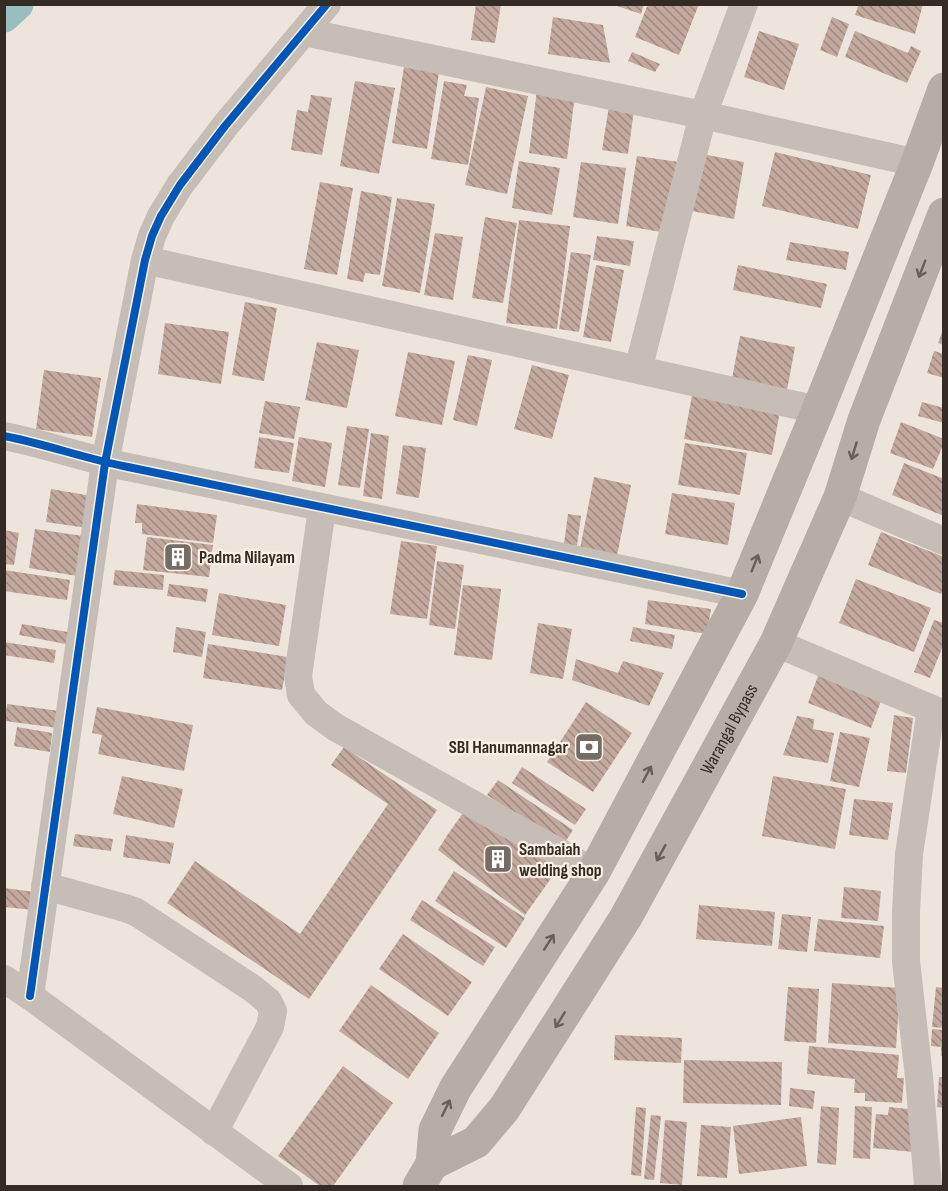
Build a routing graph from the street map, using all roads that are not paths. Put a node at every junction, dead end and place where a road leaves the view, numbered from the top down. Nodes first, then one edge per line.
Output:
1 (327, 4) edge
2 (744, 4) edge
3 (304, 32) junction
4 (944, 89) edge
5 (703, 116) junction
6 (929, 148) edge
7 (944, 214) edge
8 (145, 260) junction
9 (638, 370) junction
10 (818, 410) junction
11 (4, 436) edge
12 (105, 463) junction
13 (840, 497) junction
14 (322, 508) junction
15 (944, 541) edge
16 (742, 594) junction
17 (776, 644) junction
18 (937, 711) edge
19 (594, 872) junction
20 (45, 886) junction
21 (4, 979) edge
22 (30, 996) junction
23 (214, 1132) junction
24 (426, 1175) edge
25 (944, 1183) edge
26 (289, 1186) edge
27 (926, 1186) edge

1 - 3 street
2 - 5 street
3 - 5 street
3 - 8 street
4 - 6 main road
5 - 6 street
5 - 9 street
6 - 10 main road
7 -> 13 main road, Warangal Bypass
8 - 9 street
8 - 12 street
9 - 10 street
16 -> 10 main road
11 - 12 street
12 - 14 street
12 - 20 street
13 - 15 street
13 - 17 main road, Warangal Bypass
14 - 16 street
14 - 19 street
19 -> 16 main road
17 - 18 street
17 -> 24 main road, Warangal Bypass
18 - 27 street
24 -> 19 main road
20 - 22 street
20 - 23 street
21 - 22 street
22 - 23 street
23 - 26 street
25 - 27 street

